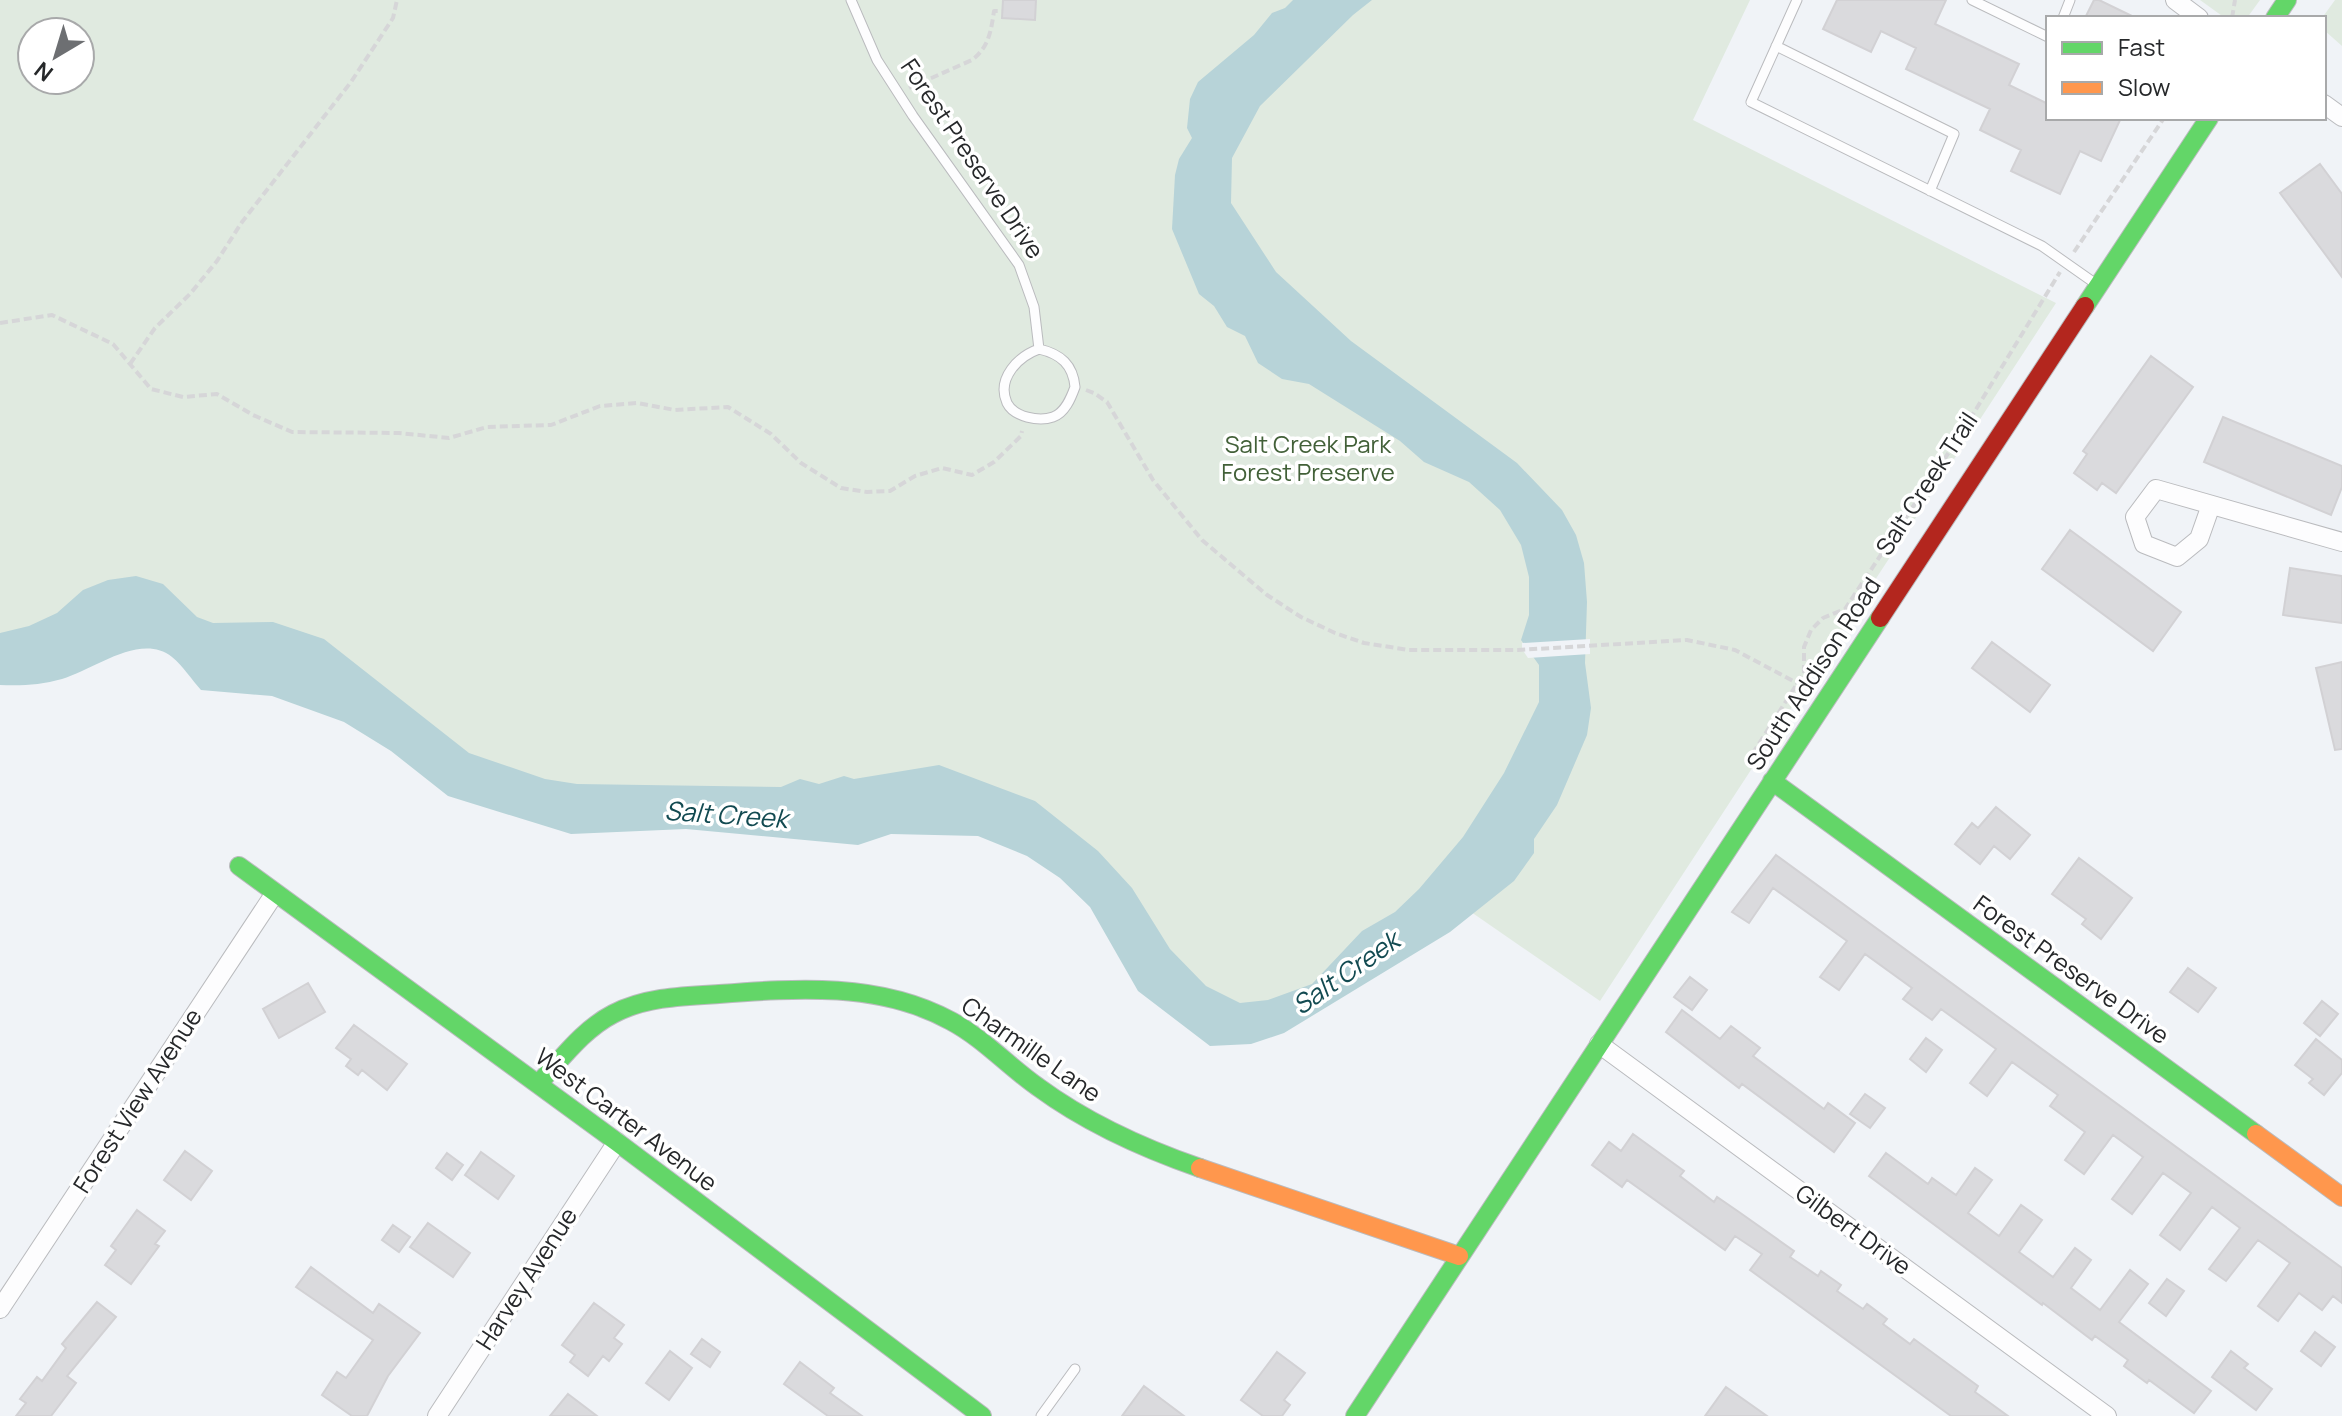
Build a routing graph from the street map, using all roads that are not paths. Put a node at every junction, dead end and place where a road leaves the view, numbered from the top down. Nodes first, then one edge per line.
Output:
1 (851, 0) edge
2 (1797, 0) edge
3 (1972, 0) edge
4 (2175, 0) edge
5 (2196, 16) edge
6 (2046, 36) edge
7 (1776, 46) junction
8 (2208, 120) edge
9 (1930, 191) junction
10 (2098, 286) junction
11 (1039, 349) junction
12 (2211, 505) dead end
13 (2342, 542) edge
14 (1772, 781) junction
15 (239, 866) dead end
16 (275, 893) junction
17 (1599, 1044) junction
18 (538, 1084) junction
19 (617, 1142) junction
20 (2342, 1197) edge
21 (1459, 1256) junction
22 (0, 1309) edge
23 (1075, 1369) dead end
24 (437, 1416) edge
25 (982, 1416) edge
26 (1041, 1416) edge
27 (1355, 1416) edge
28 (2107, 1416) edge

1 - 11 lane, Forest Preserve Drive
2 - 7 lane
3 - 6 lane
4 - 5 street
7 - 9 lane
7 - 9 lane
8 - 10 street, South Addison Road
9 - 10 lane
10 - 14 street, South Addison Road
11 - 11 lane
12 - 13 street
14 - 17 street, South Addison Road
14 - 20 street, Forest Preserve Drive
15 - 16 street, West Carter Avenue
16 - 18 street, West Carter Avenue
16 - 22 street, Forest View Avenue
17 - 21 street, South Addison Road
17 - 28 street, Gilbert Drive
18 - 19 street, West Carter Avenue
18 - 21 street, Charmille Lane
19 - 24 street, Harvey Avenue
19 - 25 street, West Carter Avenue
21 - 27 street, South Addison Road
23 - 26 lane

